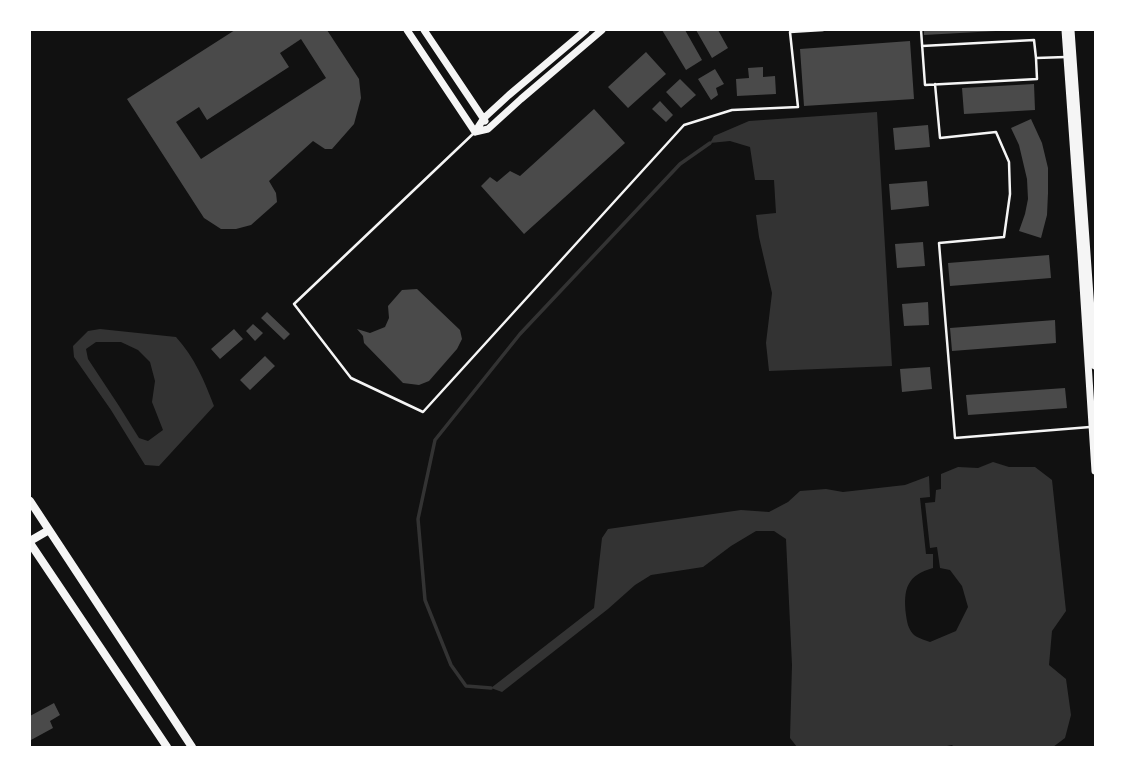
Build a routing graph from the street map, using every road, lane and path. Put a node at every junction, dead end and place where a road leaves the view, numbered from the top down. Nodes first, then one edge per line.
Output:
1 (407, 30) edge
2 (424, 30) edge
3 (586, 30) edge
4 (602, 30) edge
5 (823, 30) edge
6 (921, 30) edge
7 (1064, 30) edge
8 (1071, 30) edge
9 (922, 46) junction
10 (1069, 57) junction
11 (1036, 58) junction
12 (936, 84) junction
13 (484, 118) junction
14 (488, 129) junction
15 (475, 132) junction
16 (1095, 366) edge
17 (1092, 427) junction
18 (1095, 472) edge
19 (30, 501) edge
20 (49, 530) junction
21 (30, 542) edge
22 (166, 747) edge
23 (192, 747) edge

1 - 15 street
2 - 13 street
3 - 13 street
4 - 14 street
5 - 15 lane
6 - 9 lane
7 - 10 street
8 - 10 street
9 - 11 lane
9 - 12 lane
10 - 11 lane
10 - 16 street
10 - 17 street
11 - 12 lane
12 - 17 lane
13 - 14 street
13 - 15 street
14 - 15 street
17 - 18 street
19 - 20 main road
20 - 21 main road
20 - 23 main road
21 - 22 main road

